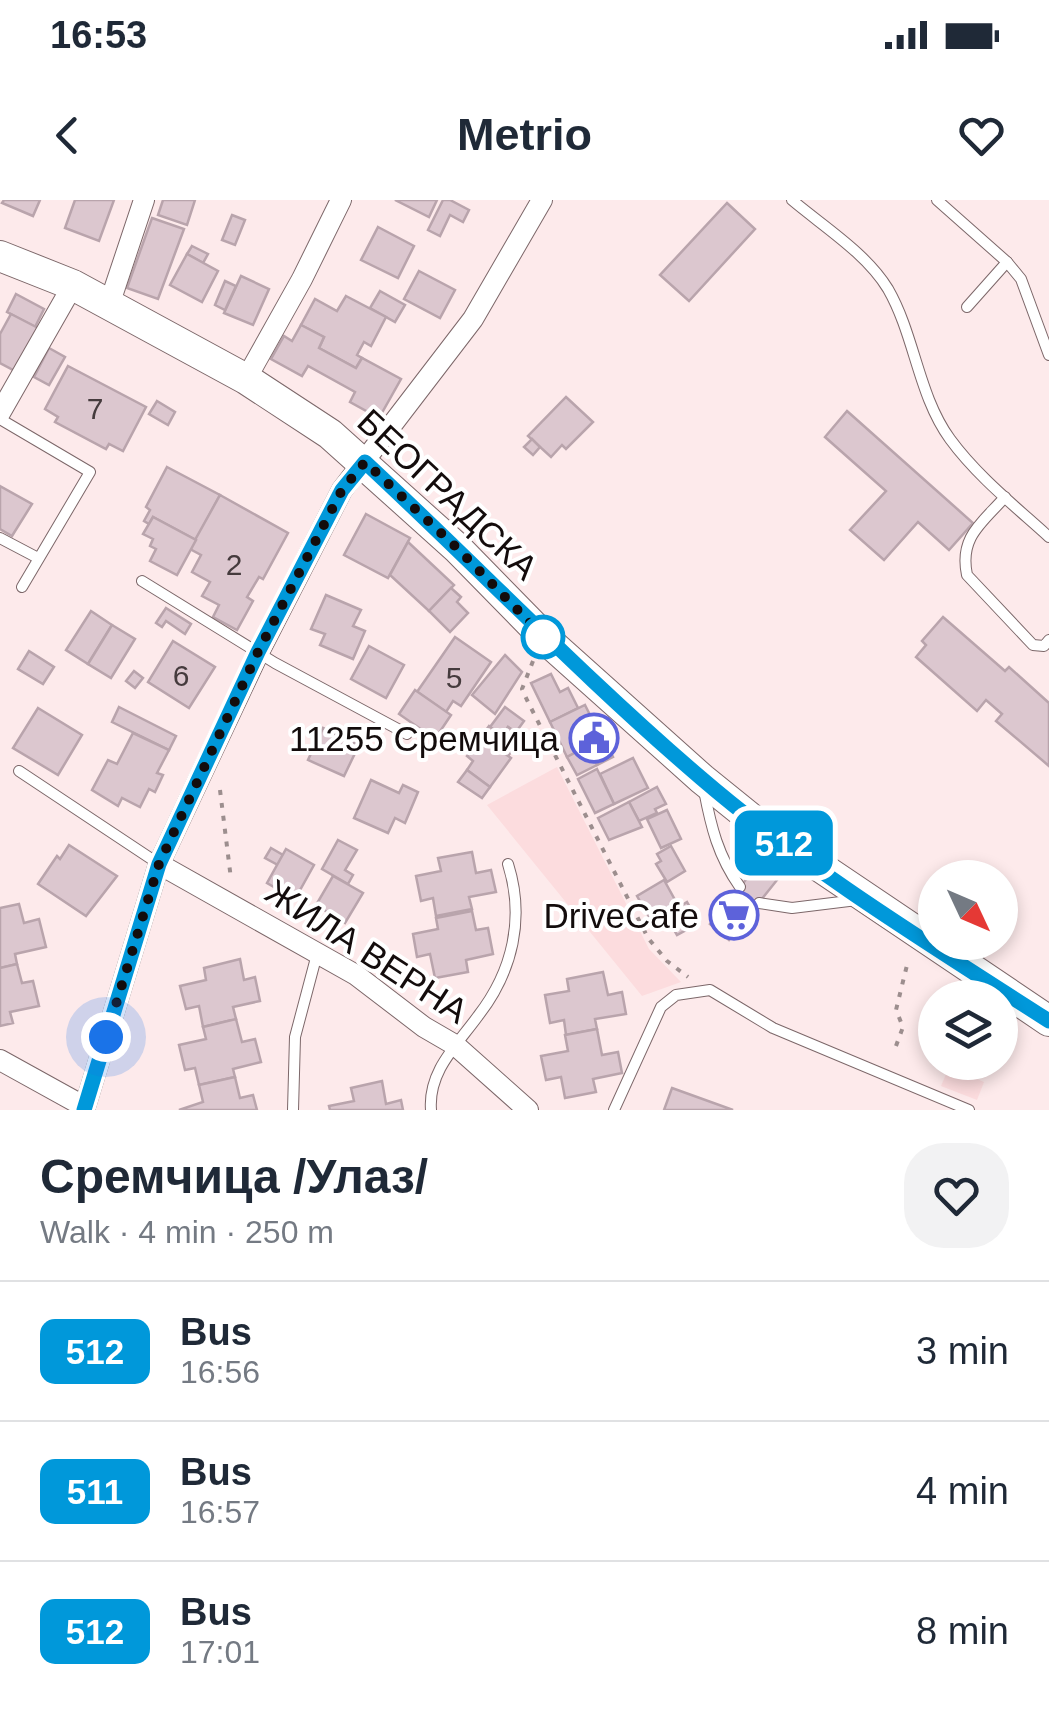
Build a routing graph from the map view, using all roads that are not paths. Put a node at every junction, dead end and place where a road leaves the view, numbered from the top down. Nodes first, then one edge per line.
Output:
1 (144, 200) edge
2 (341, 200) edge
3 (542, 200) edge
4 (792, 200) edge
5 (937, 200) edge
6 (0, 256) edge
7 (1007, 262) junction
8 (73, 286) junction
9 (110, 306) junction
10 (967, 307) dead end
11 (1049, 355) edge
12 (246, 379) junction
13 (0, 416) edge
14 (365, 462) junction
15 (1005, 497) junction
16 (0, 538) edge
17 (1049, 538) edge
18 (38, 558) junction
19 (142, 581) dead end
20 (22, 587) dead end
21 (1049, 640) edge
22 (258, 652) junction
23 (408, 734) dead end
24 (19, 770) dead end
25 (702, 779) junction
26 (159, 864) junction
27 (508, 864) dead end
28 (740, 887) dead end
29 (864, 898) junction
30 (759, 902) dead end
31 (318, 952) junction
32 (1049, 1021) edge
33 (455, 1045) junction
34 (0, 1060) edge
35 (84, 1108) edge
36 (294, 1110) edge
37 (430, 1110) edge
38 (528, 1110) edge
39 (614, 1110) edge
40 (969, 1110) edge

1 - 9 street
2 - 12 street
3 - 14 street
4 - 15 lane
5 - 7 lane
6 - 8 main road, БЕОГРАДСКА
7 - 10 lane
7 - 11 lane
8 - 9 main road, БЕОГРАДСКА
8 - 13 street
9 - 12 main road, БЕОГРАДСКА
12 - 14 main road, БЕОГРАДСКА
13 - 18 lane
14 - 22 street
14 - 25 main road, БЕОГРАДСКА
15 - 17 lane
15 - 21 lane
16 - 18 lane
18 - 20 lane
19 - 22 lane
22 - 23 lane
22 - 26 street
24 - 26 lane
25 - 28 lane
25 - 29 main road, БЕОГРАДСКА
26 - 31 street, ЖИЛА ВЕРНА
26 - 35 street
27 - 33 lane
29 - 30 lane
29 - 32 main road, БЕОГРАДСКА
31 - 33 street, ЖИЛА ВЕРНА
31 - 36 lane
33 - 37 lane
33 - 38 street, ЖИЛА ВЕРНА
34 - 35 street
39 - 40 lane

